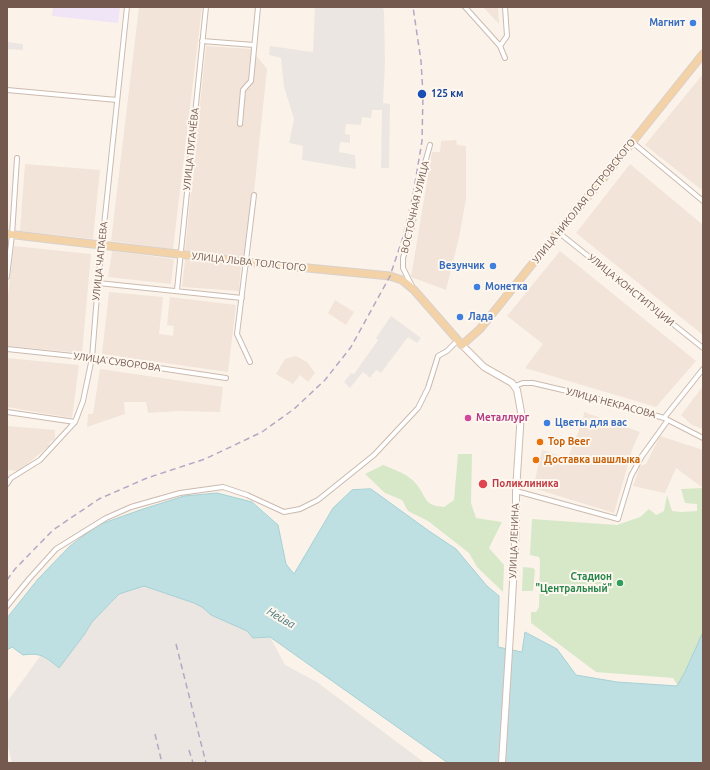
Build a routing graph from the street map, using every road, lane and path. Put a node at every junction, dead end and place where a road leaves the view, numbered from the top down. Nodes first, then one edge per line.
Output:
1 (127, 7) edge
2 (206, 7) edge
3 (258, 7) edge
4 (465, 7) edge
5 (505, 7) edge
6 (202, 41) junction
7 (254, 45) junction
8 (500, 46) junction
9 (703, 54) edge
10 (505, 58) dead end
11 (7, 90) edge
12 (117, 100) junction
13 (240, 124) dead end
14 (632, 142) junction
15 (430, 145) dead end
16 (17, 158) dead end
17 (254, 195) dead end
18 (703, 201) edge
19 (558, 232) junction
20 (10, 234) edge
21 (102, 246) junction
22 (180, 254) junction
23 (246, 262) junction
24 (7, 278) edge
25 (98, 283) junction
26 (177, 290) junction
27 (414, 290) junction
28 (242, 298) junction
29 (460, 343) junction
30 (703, 348) edge
31 (7, 349) edge
32 (92, 358) junction
33 (250, 362) dead end
34 (703, 369) edge
35 (226, 378) dead end
36 (515, 386) junction
37 (7, 412) edge
38 (666, 419) junction
39 (75, 422) junction
40 (703, 438) edge
41 (9, 478) edge
42 (7, 484) edge
43 (516, 491) junction
44 (7, 606) edge
45 (502, 763) edge

1 - 12 street, УЛИЦА ЧАПАЕВА
2 - 6 street, УЛИЦА ПУГАЧЁВА
3 - 7 street
4 - 8 street
5 - 8 street
6 - 7 street
6 - 22 street, УЛИЦА ПУГАЧЁВА
7 - 13 street
8 - 10 street
9 - 14 main road, УЛИЦА НИКОЛАЯ ОСТРОВСКОГО
11 - 12 street
12 - 21 street, УЛИЦА ЧАПАЕВА
14 - 18 street
14 - 19 main road, УЛИЦА НИКОЛАЯ ОСТРОВСКОГО
15 - 27 street, ВОСТОЧНАЯ УЛИЦА
16 - 20 street
17 - 23 street
19 - 29 main road, УЛИЦА НИКОЛАЯ ОСТРОВСКОГО
19 - 30 street, УЛИЦА КОНСТИТУЦИИ
20 - 21 main road, УЛИЦА ЛЬВА ТОЛСТОГО
20 - 24 street
21 - 22 main road, УЛИЦА ЛЬВА ТОЛСТОГО
21 - 25 street, УЛИЦА ЧАПАЕВА
22 - 23 main road, УЛИЦА ЛЬВА ТОЛСТОГО
22 - 26 street, УЛИЦА ПУГАЧЁВА
23 - 27 main road, УЛИЦА ЛЬВА ТОЛСТОГО
23 - 28 street
25 - 26 street
25 - 32 street, УЛИЦА ЧАПАЕВА
26 - 28 street
27 - 29 main road, УЛИЦА ЛЬВА ТОЛСТОГО
28 - 33 street
29 - 36 main road
29 - 44 street
31 - 32 street, УЛИЦА СУВОРОВА
32 - 35 street, УЛИЦА СУВОРОВА
32 - 39 street, УЛИЦА ЧАПАЕВА
34 - 38 street
36 - 38 street, УЛИЦА НЕКРАСОВА
36 - 43 main road, УЛИЦА ЛЕНИНА
37 - 39 street
38 - 40 street, УЛИЦА НЕКРАСОВА
38 - 43 street
39 - 41 street, УЛИЦА ЧАПАЕВА
41 - 42 street, УЛИЦА ЧАПАЕВА
43 - 45 main road, УЛИЦА ЛЕНИНА

